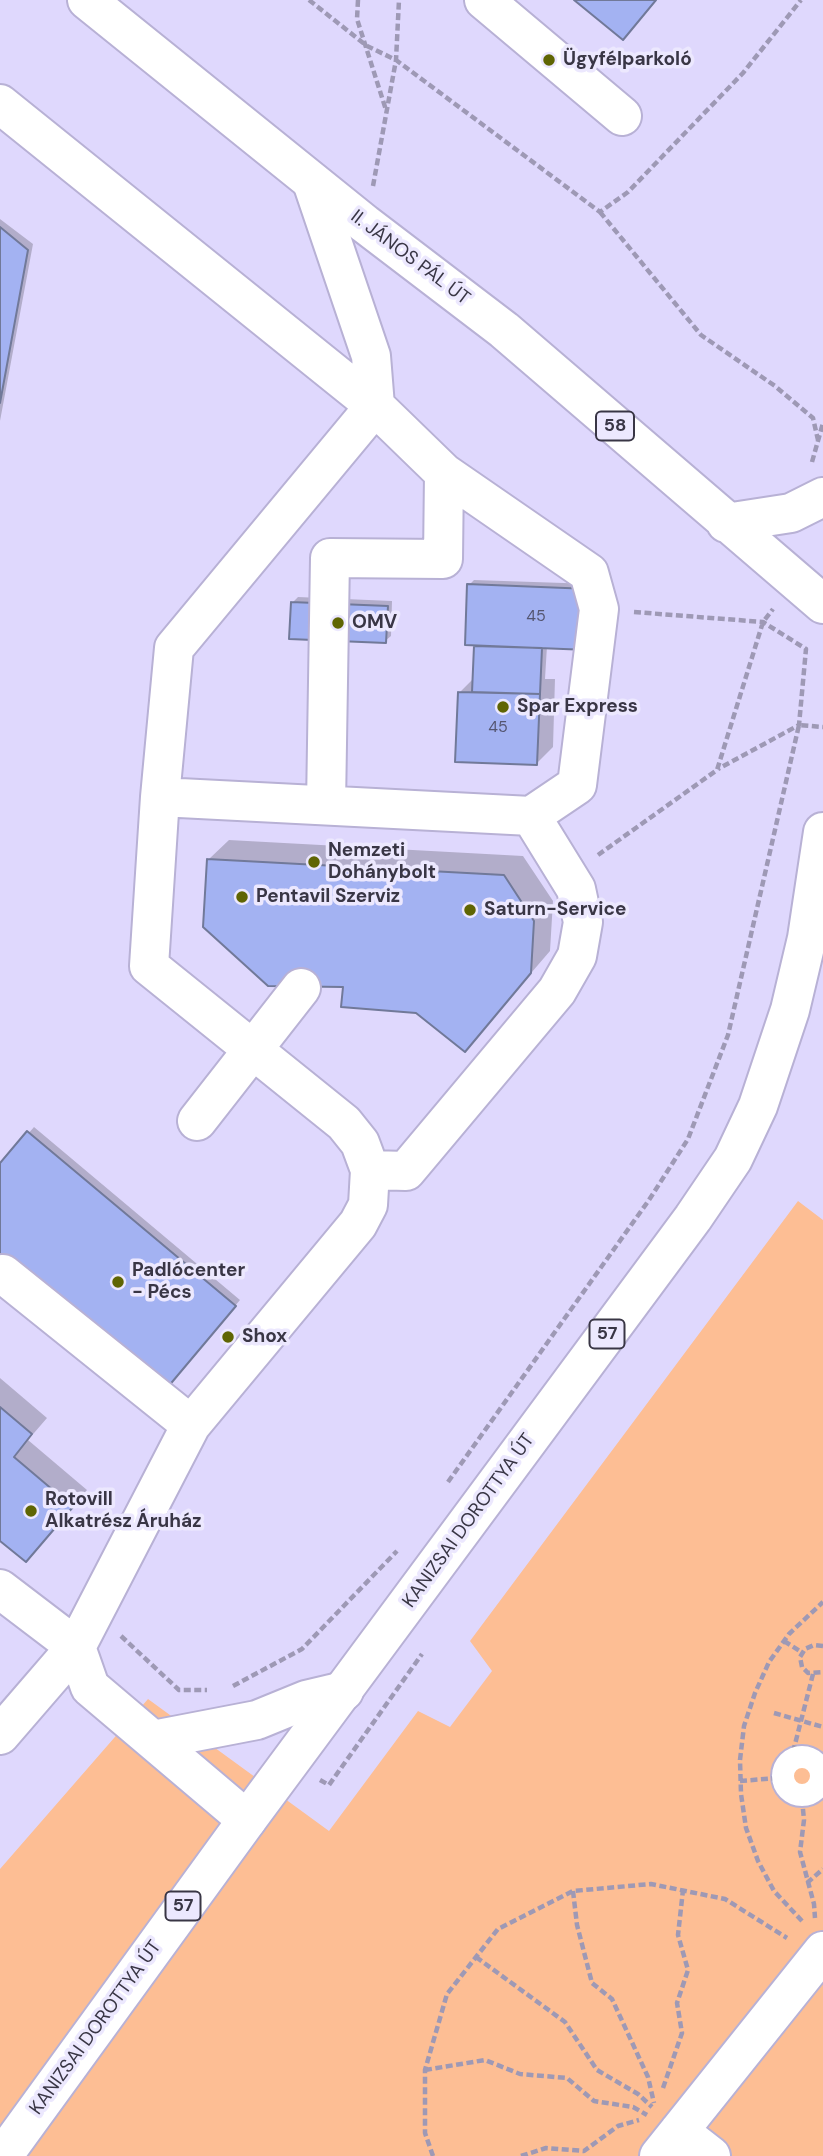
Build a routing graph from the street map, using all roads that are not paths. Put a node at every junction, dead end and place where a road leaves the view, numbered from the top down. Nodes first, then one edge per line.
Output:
1 (88, 0) edge
2 (484, 0) edge
3 (0, 104) edge
4 (622, 116) dead end
5 (312, 182) junction
6 (374, 406) junction
7 (444, 473) junction
8 (823, 497) edge
9 (726, 523) junction
10 (823, 604) edge
11 (160, 797) junction
12 (326, 805) junction
13 (531, 816) junction
14 (823, 832) edge
15 (301, 988) dead end
16 (253, 1049) junction
17 (197, 1121) dead end
18 (370, 1170) junction
19 (3, 1274) dead end
20 (191, 1426) junction
21 (0, 1589) edge
22 (76, 1647) junction
23 (344, 1691) junction
24 (0, 1735) edge
25 (153, 1740) junction
26 (247, 1820) junction
27 (818, 1946) edge
28 (665, 2132) edge
29 (3, 2156) edge
30 (711, 2156) edge

1 - 5 street, II. JÁNOS PÁL ÚT / 58
2 - 4 street
3 - 6 street
5 - 6 street
5 - 9 street, II. JÁNOS PÁL ÚT / 58
6 - 7 street
6 - 11 street
7 - 12 street
7 - 13 street
8 - 9 street
9 - 10 street, 58
11 - 12 street
11 - 16 street
12 - 13 street
13 - 18 street
14 - 23 street, KANIZSAI DOROTTYA ÚT / 57
15 - 16 street
16 - 17 street
16 - 18 street
18 - 20 street
19 - 20 street
20 - 22 street
21 - 22 street
22 - 24 street
22 - 25 street
23 - 25 street
23 - 26 street, KANIZSAI DOROTTYA ÚT / 57
25 - 26 street
26 - 29 street, KANIZSAI DOROTTYA ÚT / 57
27 - 28 street
28 - 30 street

